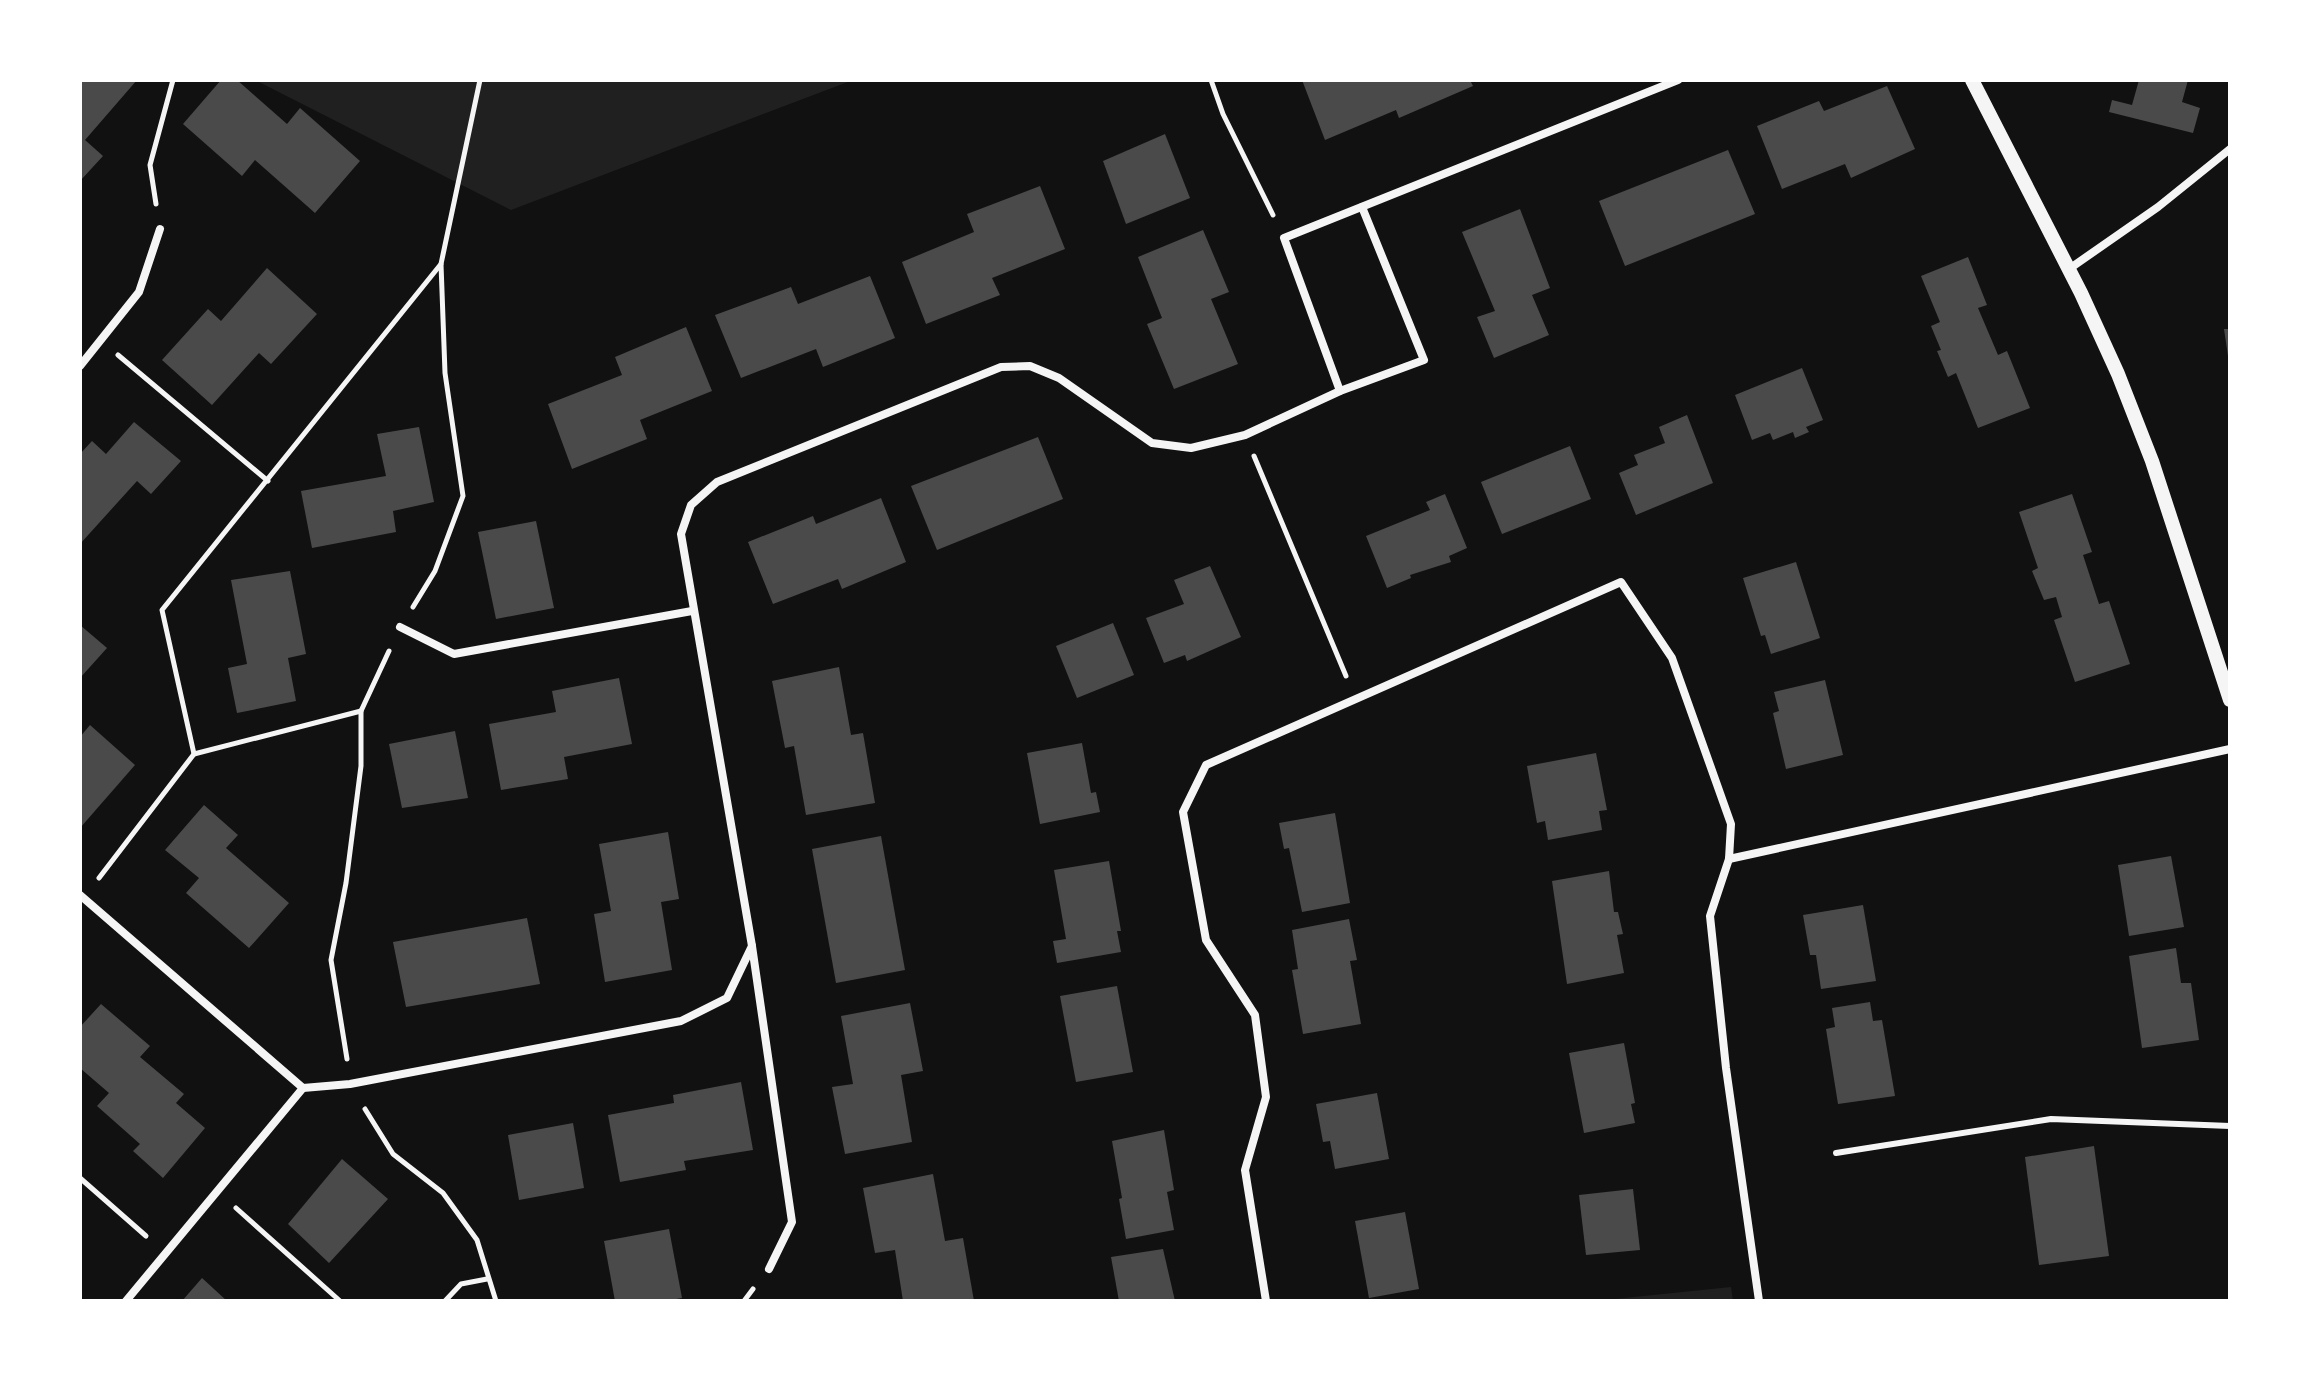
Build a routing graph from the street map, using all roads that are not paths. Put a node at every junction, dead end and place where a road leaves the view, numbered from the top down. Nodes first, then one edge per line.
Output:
1 (1678, 80) edge
2 (1972, 80) edge
3 (2230, 149) edge
4 (1362, 207) junction
5 (160, 229) road end
6 (2069, 269) junction
7 (80, 366) edge
8 (1340, 391) junction
9 (692, 611) junction
10 (400, 627) road end
11 (2230, 700) edge
12 (2230, 749) edge
13 (1729, 859) junction
14 (82, 897) edge
15 (752, 946) junction
16 (303, 1088) junction
17 (2230, 1126) edge
18 (1836, 1153) dead end
19 (769, 1269) dead end
20 (126, 1301) edge
21 (1266, 1301) edge
22 (1759, 1301) edge

1 - 4 street
2 - 6 street
3 - 6 street
4 - 8 street
4 - 8 street
5 - 7 street
6 - 11 street
8 - 9 street
9 - 10 street
9 - 15 street
12 - 13 street
13 - 21 street
13 - 22 street
14 - 16 street
15 - 16 street
15 - 19 street
16 - 20 street
17 - 18 lane

